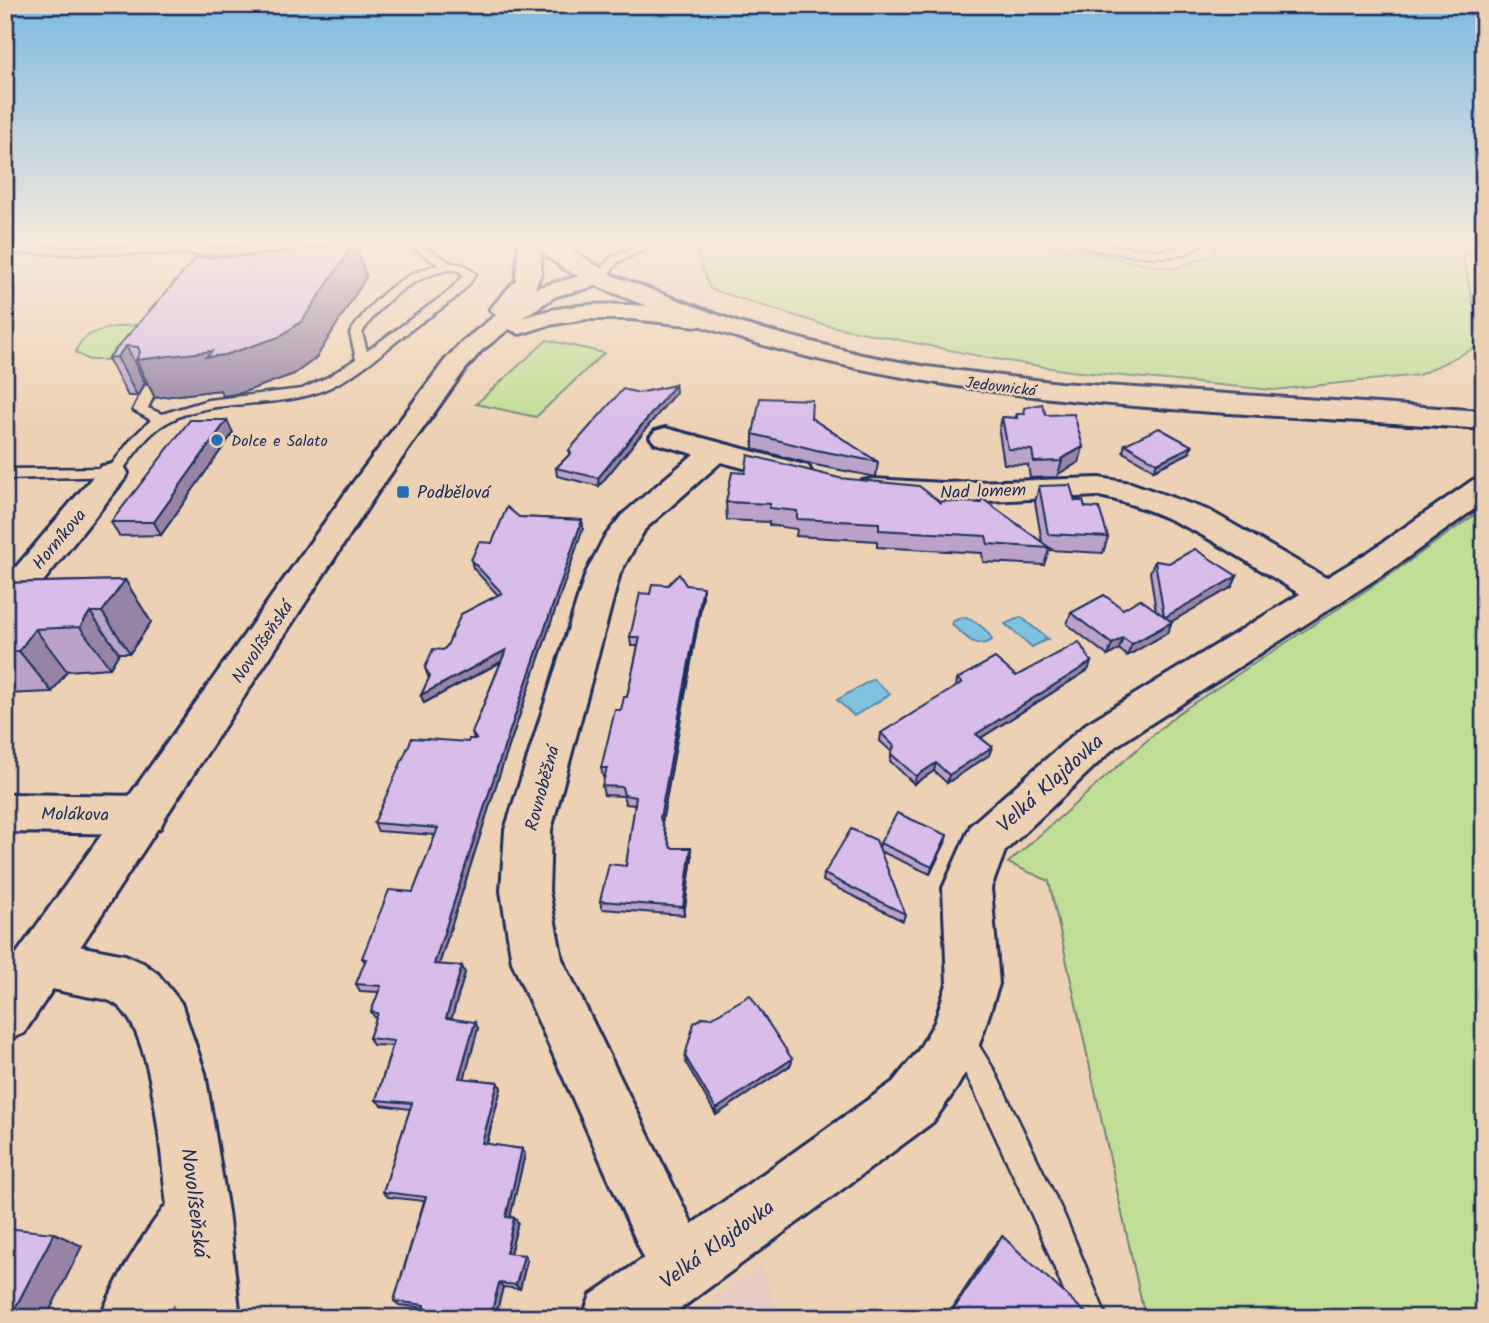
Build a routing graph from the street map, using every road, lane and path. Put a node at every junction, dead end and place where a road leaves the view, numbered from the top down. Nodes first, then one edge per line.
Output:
1 (381, 303) edge
2 (437, 303) edge
3 (509, 303) edge
4 (563, 303) edge
5 (659, 303) edge
6 (698, 319) junction
7 (483, 338) junction
8 (362, 358) junction
9 (150, 389) edge
10 (1484, 419) edge
11 (163, 420) junction
12 (665, 437) dead end
13 (714, 452) junction
14 (113, 473) junction
15 (5, 474) edge
16 (1484, 487) edge
17 (1325, 593) junction
18 (5, 604) edge
19 (5, 813) edge
20 (144, 815) junction
21 (42, 963) junction
22 (5, 1015) edge
23 (957, 1035) junction
24 (198, 1212) junction
25 (682, 1269) junction
26 (132, 1318) edge
27 (208, 1318) edge
28 (614, 1318) edge
29 (1091, 1318) edge

1 - 8 lane
2 - 8 lane
3 - 7 street
4 - 7 street, Novolíšeňská
5 - 6 street, Jedovnická
6 - 7 street
6 - 10 street, Jedovnická
7 - 20 street, Novolíšeňská
8 - 11 lane
9 - 11 lane
11 - 14 lane
12 - 13 street, Nad lomem
13 - 17 street, Nad lomem
13 - 25 street, Rovnoběžná
14 - 15 lane
14 - 18 street, Horníkova
16 - 17 street, Velká Klajdovka
17 - 23 street, Velká Klajdovka
19 - 20 street, Molákova
20 - 21 street, Novolíšeňská
21 - 22 street, Novolíšeňská
21 - 24 street, Novolíšeňská
23 - 25 street, Velká Klajdovka
23 - 29 lane
24 - 26 street
24 - 27 street, Novolíšeňská
25 - 28 street, Velká Klajdovka

